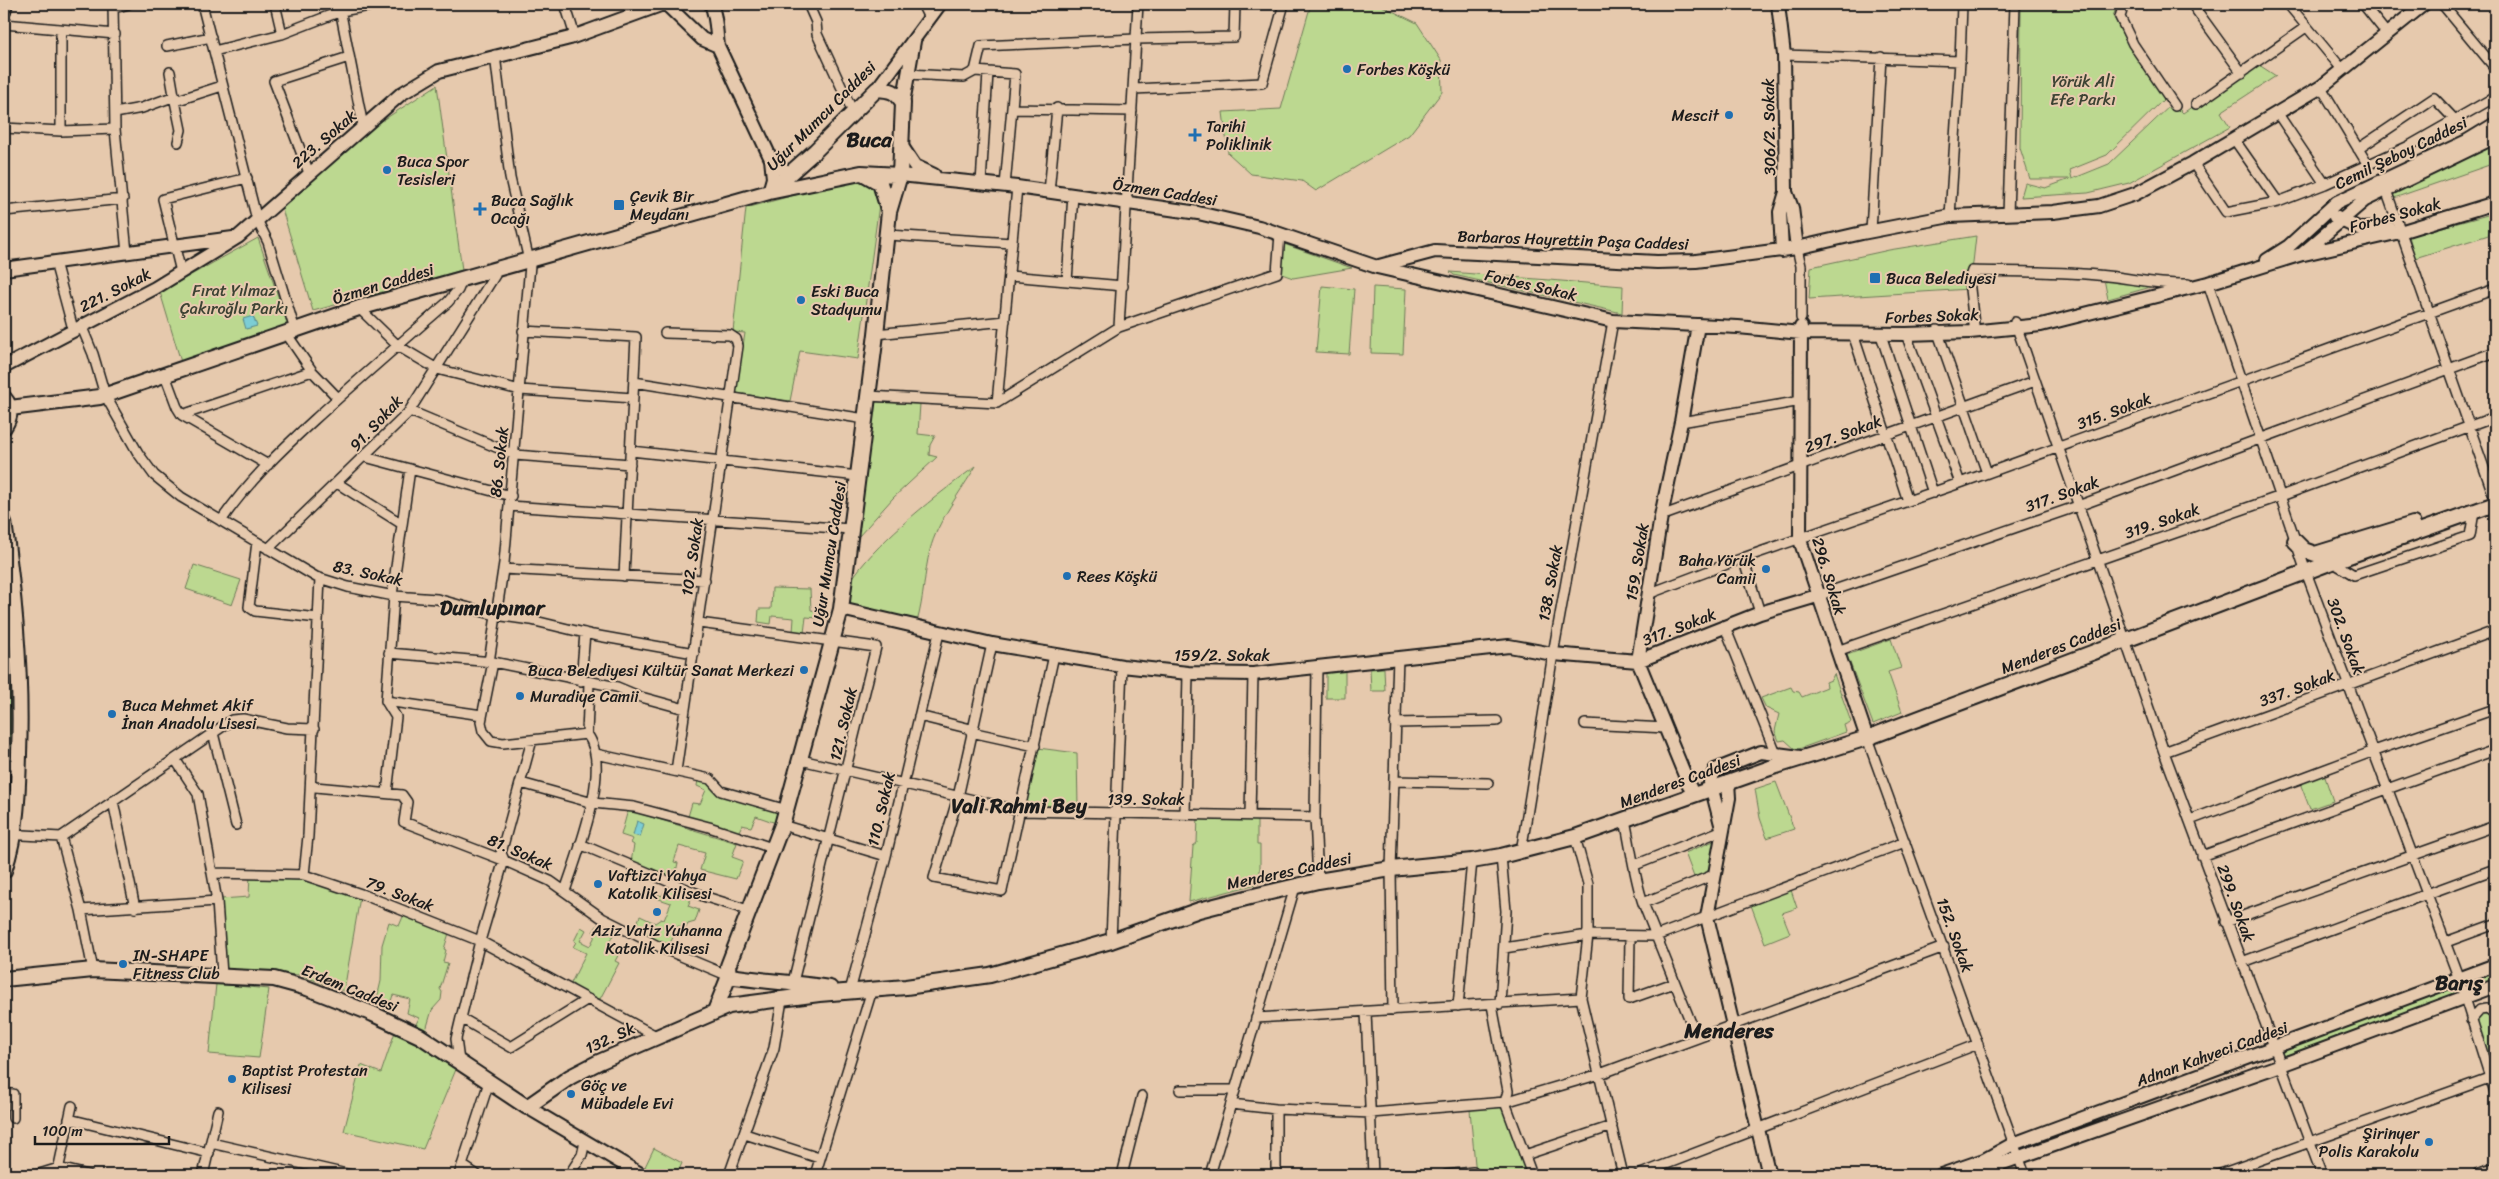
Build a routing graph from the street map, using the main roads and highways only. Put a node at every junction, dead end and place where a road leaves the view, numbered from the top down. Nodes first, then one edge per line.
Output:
1 (6, 4) edge
2 (664, 4) edge
3 (711, 4) edge
4 (940, 4) edge
5 (1778, 4) edge
6 (2424, 4) edge
7 (4, 11) edge
8 (914, 39) junction
9 (718, 46) junction
10 (877, 89) junction
11 (903, 103) junction
12 (2495, 124) edge
13 (2495, 137) edge
14 (901, 145) junction
15 (815, 151) junction
16 (771, 159) junction
17 (790, 173) junction
18 (861, 173) junction
19 (900, 175) junction
20 (826, 179) junction
21 (941, 179) junction
22 (769, 192) junction
23 (1786, 192) junction
24 (2495, 204) edge
25 (889, 212) junction
26 (2323, 213) junction
27 (2337, 223) junction
28 (2400, 232) junction
29 (238, 237) junction
30 (2352, 243) junction
31 (1797, 248) junction
32 (1782, 251) junction
33 (2302, 254) junction
34 (2259, 266) junction
35 (1377, 267) junction
36 (4, 269) edge
37 (1698, 325) junction
38 (2016, 325) junction
39 (1801, 326) junction
40 (1937, 330) junction
41 (4, 367) edge
42 (7, 413) edge
43 (2495, 504) edge
44 (4, 522) edge
45 (2444, 522) junction
46 (2295, 541) road end
47 (1817, 596) junction
48 (841, 609) junction
49 (1638, 661) junction
50 (1867, 738) junction
51 (1800, 757) junction
52 (1728, 782) junction
53 (1712, 788) junction
54 (1693, 795) junction
55 (1723, 830) junction
56 (9, 834) edge
57 (4, 867) edge
58 (2495, 965) edge
59 (729, 976) junction
60 (4, 979) edge
61 (758, 980) junction
62 (2495, 986) edge
63 (850, 991) junction
64 (726, 1000) junction
65 (759, 1002) junction
66 (714, 1011) joint
67 (527, 1107) junction
68 (1999, 1164) edge
69 (2495, 1170) edge
70 (639, 1175) edge
71 (1768, 1175) edge
72 (1940, 1175) edge
73 (1969, 1175) edge
74 (2480, 1175) edge

1 - 7 main road
2 - 9 main road
2 - 29 main road, 223. Sokak
3 - 9 main road
4 - 8 main road, Uğur Mumcu Caddesi
5 - 23 main road, 306/2. Sokak
6 - 31 main road, Barbaros Hayrettin Paşa Caddesi
8 - 10 main road, Uğur Mumcu Caddesi
8 - 11 main road, Uğur Mumcu Caddesi
9 - 16 main road
10 - 11 main road
10 - 15 main road, Uğur Mumcu Caddesi
11 - 14 main road, Uğur Mumcu Caddesi
12 - 26 main road, Cemil Şeboy Caddesi
13 - 27 main road, Forbes Sokak
14 - 19 main road, Uğur Mumcu Caddesi
14 - 21 main road
15 - 17 main road, Uğur Mumcu Caddesi
15 - 20 main road
16 - 17 main road
16 - 22 main road
17 - 22 main road, Uğur Mumcu Caddesi
18 - 19 main road, Özmen Caddesi
18 - 20 main road, Özmen Caddesi
18 - 25 main road, Uğur Mumcu Caddesi
19 - 21 main road, Özmen Caddesi
19 - 25 main road, Uğur Mumcu Caddesi
20 - 22 main road, Özmen Caddesi
21 - 35 main road, Özmen Caddesi
22 - 42 main road, Özmen Caddesi
23 - 31 main road, 306/2. Sokak
23 - 32 main road
24 - 28 main road, Forbes Sokak
25 - 48 main road, Uğur Mumcu Caddesi
26 - 27 main road
26 - 34 main road, Cemil Şeboy Caddesi
27 - 28 main road
27 - 30 main road
27 - 33 main road, Forbes Sokak
28 - 30 main road, Forbes Sokak
29 - 36 main road
29 - 41 main road, 221. Sokak
30 - 33 main road, Forbes Sokak
31 - 32 main road, Barbaros Hayrettin Paşa Caddesi
32 - 35 main road, Barbaros Hayrettin Paşa Caddesi
33 - 34 main road, Forbes Sokak
34 - 38 main road, Forbes Sokak
35 - 37 main road, Forbes Sokak
37 - 39 main road, Forbes Sokak
37 - 49 main road, 159. Sokak
38 - 40 main road, Forbes Sokak
38 - 40 main road, Forbes Sokak
39 - 40 main road, Forbes Sokak
39 - 40 main road, Forbes Sokak
39 - 47 main road, 296. Sokak
43 - 45 main road, Menderes Caddesi
44 - 56 main road
45 - 46 main road
45 - 50 main road, Menderes Caddesi
47 - 49 main road, 317. Sokak
47 - 50 main road, 296. Sokak
48 - 49 main road, 159/2. Sokak
48 - 59 main road, Uğur Mumcu Caddesi
49 - 54 main road
50 - 51 main road, Menderes Caddesi
51 - 52 main road, Menderes Caddesi
51 - 53 main road
52 - 53 main road, Menderes Caddesi
52 - 55 main road
53 - 54 main road, Menderes Caddesi
53 - 55 main road
54 - 63 main road, Menderes Caddesi
55 - 71 main road
56 - 57 main road
58 - 68 main road, Adnan Kahveci Caddesi
59 - 61 main road, Menderes Caddesi
59 - 64 main road, Uğur Mumcu Caddesi
60 - 67 main road, Erdem Caddesi
61 - 63 main road, Menderes Caddesi
61 - 65 main road
62 - 68 main road, Adnan Kahveci Caddesi
63 - 65 main road, Menderes Caddesi
64 - 65 main road, Menderes Caddesi
64 - 66 main road, Uğur Mumcu Caddesi
66 - 67 main road, 132. Sk
67 - 70 main road, Erdem Caddesi
68 - 72 main road, Adnan Kahveci Caddesi
68 - 73 main road, Adnan Kahveci Caddesi
69 - 74 main road

